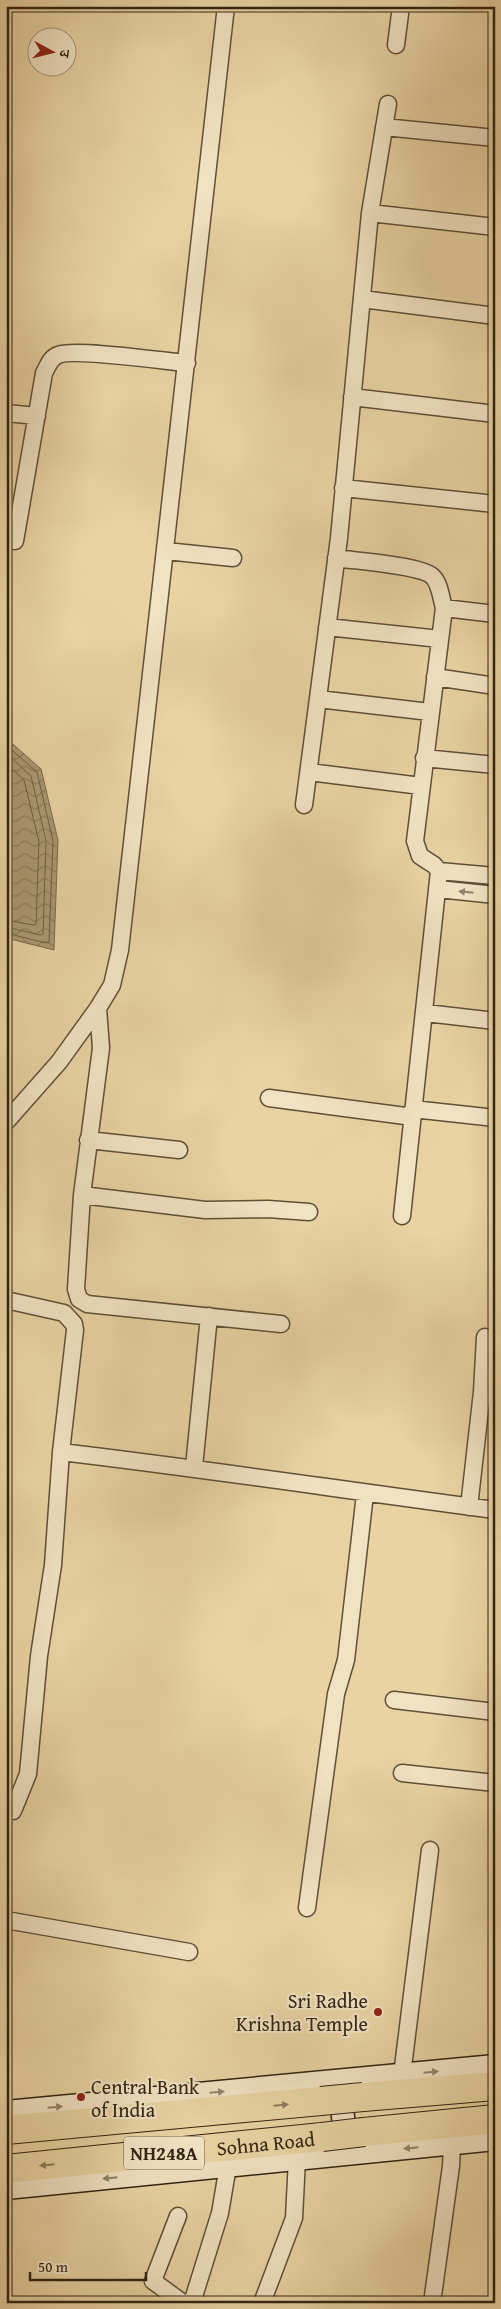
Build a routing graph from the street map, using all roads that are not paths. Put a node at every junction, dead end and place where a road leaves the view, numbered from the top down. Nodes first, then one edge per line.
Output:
1 (226, 6) edge
2 (401, 6) edge
3 (396, 45) dead end
4 (388, 104) dead end
5 (384, 127) junction
6 (495, 138) edge
7 (370, 213) junction
8 (495, 227) edge
9 (362, 299) junction
10 (495, 316) edge
11 (187, 363) junction
12 (352, 397) junction
13 (6, 413) edge
14 (495, 414) edge
15 (37, 416) junction
16 (344, 488) junction
17 (495, 504) edge
18 (15, 541) dead end
19 (166, 551) junction
20 (233, 558) dead end
21 (336, 558) junction
22 (444, 608) junction
23 (495, 614) edge
24 (327, 627) junction
25 (440, 639) junction
26 (435, 677) junction
27 (495, 686) edge
28 (318, 699) junction
29 (430, 712) junction
30 (424, 758) junction
31 (495, 765) edge
32 (308, 772) junction
33 (421, 786) junction
34 (304, 805) dead end
35 (439, 871) junction
36 (495, 876) edge
37 (438, 888) junction
38 (495, 895) edge
39 (98, 1008) junction
40 (426, 1013) junction
41 (495, 1021) edge
42 (269, 1098) dead end
43 (413, 1113) junction
44 (495, 1118) edge
45 (6, 1122) edge
46 (88, 1140) junction
47 (179, 1150) dead end
48 (82, 1195) junction
49 (309, 1212) dead end
50 (402, 1216) dead end
51 (6, 1300) edge
52 (209, 1316) junction
53 (281, 1324) dead end
54 (485, 1337) dead end
55 (488, 1392) edge
56 (61, 1452) junction
57 (194, 1467) junction
58 (365, 1494) junction
59 (469, 1506) junction
60 (495, 1510) edge
61 (394, 1700) dead end
62 (495, 1712) edge
63 (402, 1772) dead end
64 (495, 1783) edge
65 (13, 1811) dead end
66 (430, 1850) dead end
67 (307, 1908) dead end
68 (6, 1920) edge
69 (189, 1952) dead end
70 (495, 2066) edge
71 (402, 2075) junction
72 (339, 2081) junction
73 (495, 2086) edge
74 (6, 2112) edge
75 (495, 2119) edge
76 (6, 2130) edge
77 (495, 2139) edge
78 (452, 2144) junction
79 (347, 2154) junction
80 (297, 2159) junction
81 (228, 2166) junction
82 (6, 2170) edge
83 (6, 2188) edge
84 (178, 2216) dead end
85 (183, 2303) edge
86 (192, 2303) edge
87 (262, 2303) edge
88 (432, 2303) edge

1 - 11 street
2 - 3 street
4 - 5 street
5 - 6 street
5 - 7 street
7 - 8 street
7 - 9 street
9 - 10 street
9 - 12 street
11 - 15 street
11 - 19 street
12 - 14 street
12 - 16 street
13 - 15 street
15 - 18 street
16 - 17 street
16 - 21 street
19 - 20 street
19 - 39 street
21 - 22 street
21 - 24 street
22 - 23 street
22 - 25 street
24 - 25 street
24 - 28 street
25 - 26 street
26 - 27 street
26 - 29 street
28 - 29 street
28 - 32 street
29 - 30 street
30 - 31 street
30 - 33 street
32 - 33 street
32 - 34 street
33 - 35 street
35 - 36 street
35 - 37 street
38 -> 37 street
37 - 40 street
39 - 45 street
39 - 46 street
40 - 41 street
40 - 43 street
42 - 43 street
43 - 44 street
43 - 50 street
46 - 47 street
46 - 48 street
48 - 49 street
48 - 52 street
51 - 56 street
52 - 53 street
52 - 57 street
54 - 55 street
55 - 59 street
56 - 57 street
56 - 65 street
57 - 58 street
58 - 59 street
58 - 67 street
59 - 60 street
61 - 62 street
63 - 64 street
66 - 71 street
68 - 69 street
71 -> 70 main road
71 - 72 main road
74 -> 72 main road
72 - 79 main road
76 -> 73 highway, Sohna Road / NH248A, bridge
75 -> 82 highway, Sohna Road / NH248A, bridge
77 - 78 main road
78 -> 79 main road
78 - 88 street
79 - 80 main road
80 - 81 main road
80 - 87 street
81 -> 83 main road
81 - 86 street
84 - 85 street

